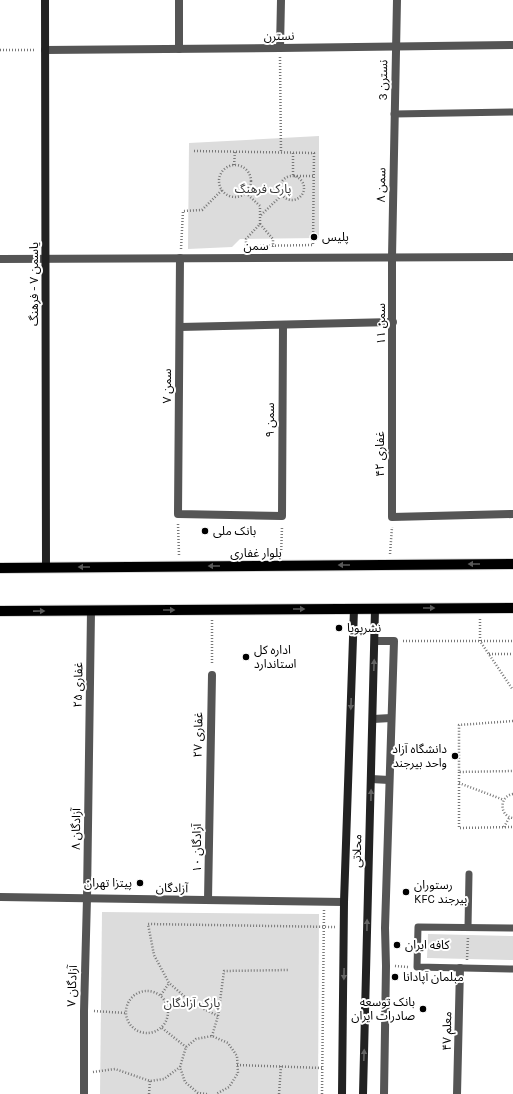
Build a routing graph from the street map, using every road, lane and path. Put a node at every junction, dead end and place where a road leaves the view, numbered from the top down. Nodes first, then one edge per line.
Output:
1 (45, 0) edge
2 (180, 0) edge
3 (281, 0) edge
4 (397, 0) edge
5 (513, 45) edge
6 (395, 46) junction
7 (280, 48) junction
8 (179, 49) junction
9 (0, 50) edge
10 (45, 50) junction
11 (513, 112) edge
12 (394, 114) junction
13 (194, 151) dead end
14 (235, 152) junction
15 (280, 153) junction
16 (293, 153) junction
17 (234, 165) junction
18 (293, 176) junction
19 (314, 176) junction
20 (222, 190) junction
21 (246, 193) junction
22 (282, 195) junction
23 (260, 216) junction
24 (260, 224) junction
25 (239, 246) dead end
26 (246, 246) junction
27 (273, 246) junction
28 (181, 247) junction
29 (188, 247) dead end
30 (392, 257) junction
31 (513, 257) edge
32 (180, 258) junction
33 (246, 258) junction
34 (273, 258) junction
35 (0, 259) edge
36 (46, 259) junction
37 (393, 322) junction
38 (283, 325) junction
39 (180, 327) junction
40 (392, 392) joint
41 (178, 514) junction
42 (513, 514) edge
43 (282, 516) junction
44 (392, 517) junction
45 (513, 564) edge
46 (390, 565) junction
47 (281, 566) junction
48 (179, 567) junction
49 (0, 568) edge
50 (46, 568) junction
51 (480, 608) junction
52 (513, 608) edge
53 (354, 609) junction
54 (375, 609) junction
55 (212, 610) junction
56 (91, 611) junction
57 (0, 612) edge
58 (375, 641) junction
59 (394, 641) junction
60 (480, 641) junction
61 (513, 641) edge
62 (489, 654) junction
63 (513, 654) edge
64 (212, 676) joint
65 (513, 690) edge
66 (391, 718) junction
67 (372, 719) junction
68 (513, 722) edge
69 (88, 761) joint
70 (513, 770) edge
71 (459, 772) junction
72 (371, 779) junction
73 (389, 780) junction
74 (459, 783) junction
75 (513, 794) edge
76 (209, 795) joint
77 (504, 800) junction
78 (509, 818) junction
79 (513, 818) edge
80 (504, 827) junction
81 (513, 827) edge
82 (469, 874) dead end
83 (0, 897) edge
84 (87, 898) junction
85 (208, 900) junction
86 (324, 902) junction
87 (344, 902) junction
88 (324, 927) junction
89 (345, 927) junction
90 (468, 927) junction
91 (513, 928) edge
92 (386, 966) junction
93 (417, 967) junction
94 (464, 968) junction
95 (513, 969) edge
96 (288, 970) dead end
97 (169, 983) junction
98 (161, 995) junction
99 (84, 1011) junction
100 (125, 1013) junction
101 (218, 1016) junction
102 (162, 1028) junction
103 (212, 1036) junction
104 (186, 1047) junction
105 (237, 1064) junction
106 (281, 1066) junction
107 (180, 1067) junction
108 (322, 1068) junction
109 (84, 1074) junction
110 (150, 1081) junction
111 (84, 1094) edge
112 (149, 1094) edge
113 (204, 1094) edge
114 (208, 1094) edge
115 (217, 1094) edge
116 (279, 1094) edge
117 (322, 1094) edge
118 (342, 1094) edge
119 (363, 1094) edge
120 (384, 1094) edge
121 (457, 1094) edge

1 - 10 main road, یاسمن ۷ - فرهنگ
2 - 8 street
3 - 7 street
4 - 6 street, نسترن 3
5 - 6 street, نسترن
6 - 7 street, نسترن
6 - 12 street, نسترن 3
7 - 8 street, نسترن
7 - 15 path
8 - 10 street, نسترن
9 - 10 path
10 - 36 main road, یاسمن ۷ - فرهنگ
11 - 12 lane
12 - 30 street, سمن ۸
13 - 14 path
14 - 15 path
14 - 17 path
15 - 16 path
16 - 18 path
16 - 19 path
17 - 20 path
17 - 21 path
18 - 19 path
18 - 22 path
18 - 22 path
19 - 27 path
20 - 21 path
20 - 28 path
21 - 23 path
22 - 23 path
23 - 24 path
24 - 26 path
24 - 27 path
25 - 26 path
26 - 27 path
26 - 33 path
27 - 34 path
28 - 29 path
28 - 32 path
30 - 31 street, سمن
30 - 34 street, سمن
30 - 37 street, سمن ۱۱
32 - 33 street, سمن
32 - 36 street, سمن
32 - 39 street, سمن ۷
33 - 34 street, سمن
35 - 36 street, سمن
36 - 50 main road, یاسمن ۷ - فرهنگ
37 - 38 street
37 - 40 street, سمن ۱۱
38 - 39 street
38 - 43 street, سمن ۹
39 - 41 street, سمن ۷
40 - 44 street, غفاری ۴۲
41 - 43 street
41 - 48 path
42 - 44 street
43 - 47 path
44 - 46 path
45 -> 46 main road, بلوار غفاری
46 -> 47 main road, بلوار غفاری
47 -> 48 main road, بلوار غفاری
48 -> 50 main road, بلوار غفاری
49 - 50 main road, بلوار غفاری
51 - 52 main road
54 -> 51 main road
51 - 60 path
53 - 54 main road
55 -> 53 main road
53 -> 87 main road, محلاتی
54 - 58 main road, محلاتی
56 -> 55 main road
55 - 64 path
57 -> 56 main road
56 - 69 street, غفاری ۲۵
58 - 59 street
67 -> 58 main road, محلاتی
59 - 60 path
59 - 66 street
60 - 61 path
60 - 62 path
62 - 63 path
62 - 65 path
64 - 76 street, غفاری ۲۷
66 - 67 street
66 - 73 street
67 - 72 main road, محلاتی
68 - 71 path
69 - 84 street, آزادگان ۸
70 - 71 path
71 - 74 path
72 - 73 street
119 -> 72 main road, محلاتی
73 - 92 street
74 - 77 path
74 - 80 path
75 - 77 path
76 - 85 street, آزادگان ۱۰
77 - 78 path
78 - 79 path
78 - 80 path
80 - 81 path
82 - 90 lane
83 - 84 street, آزادگان
84 - 85 street, آزادگان
84 - 99 street, آزادگان ۷
85 - 86 street, آزادگان
86 - 87 street, آزادگان
86 - 88 path
87 - 89 main road, محلاتی
88 - 89 path
88 - 97 path
88 - 108 path
89 -> 118 main road, محلاتی
90 - 91 lane
90 - 93 lane
90 - 94 path
92 - 93 path
92 - 120 street
93 - 94 lane
94 - 95 lane
94 - 121 street, معلم ۴۷
96 - 101 path
97 - 98 path
97 - 101 path
98 - 100 path
98 - 102 path
99 - 100 path
99 - 109 street, آزادگان ۷
100 - 102 path
101 - 103 path
102 - 104 path
103 - 104 path
103 - 105 path
104 - 107 path
105 - 106 path
105 - 115 path
106 - 108 path
106 - 116 path
107 - 110 path
107 - 113 path
108 - 117 path
109 - 110 path
109 - 111 street, آزادگان ۷
110 - 112 path
113 - 114 path

